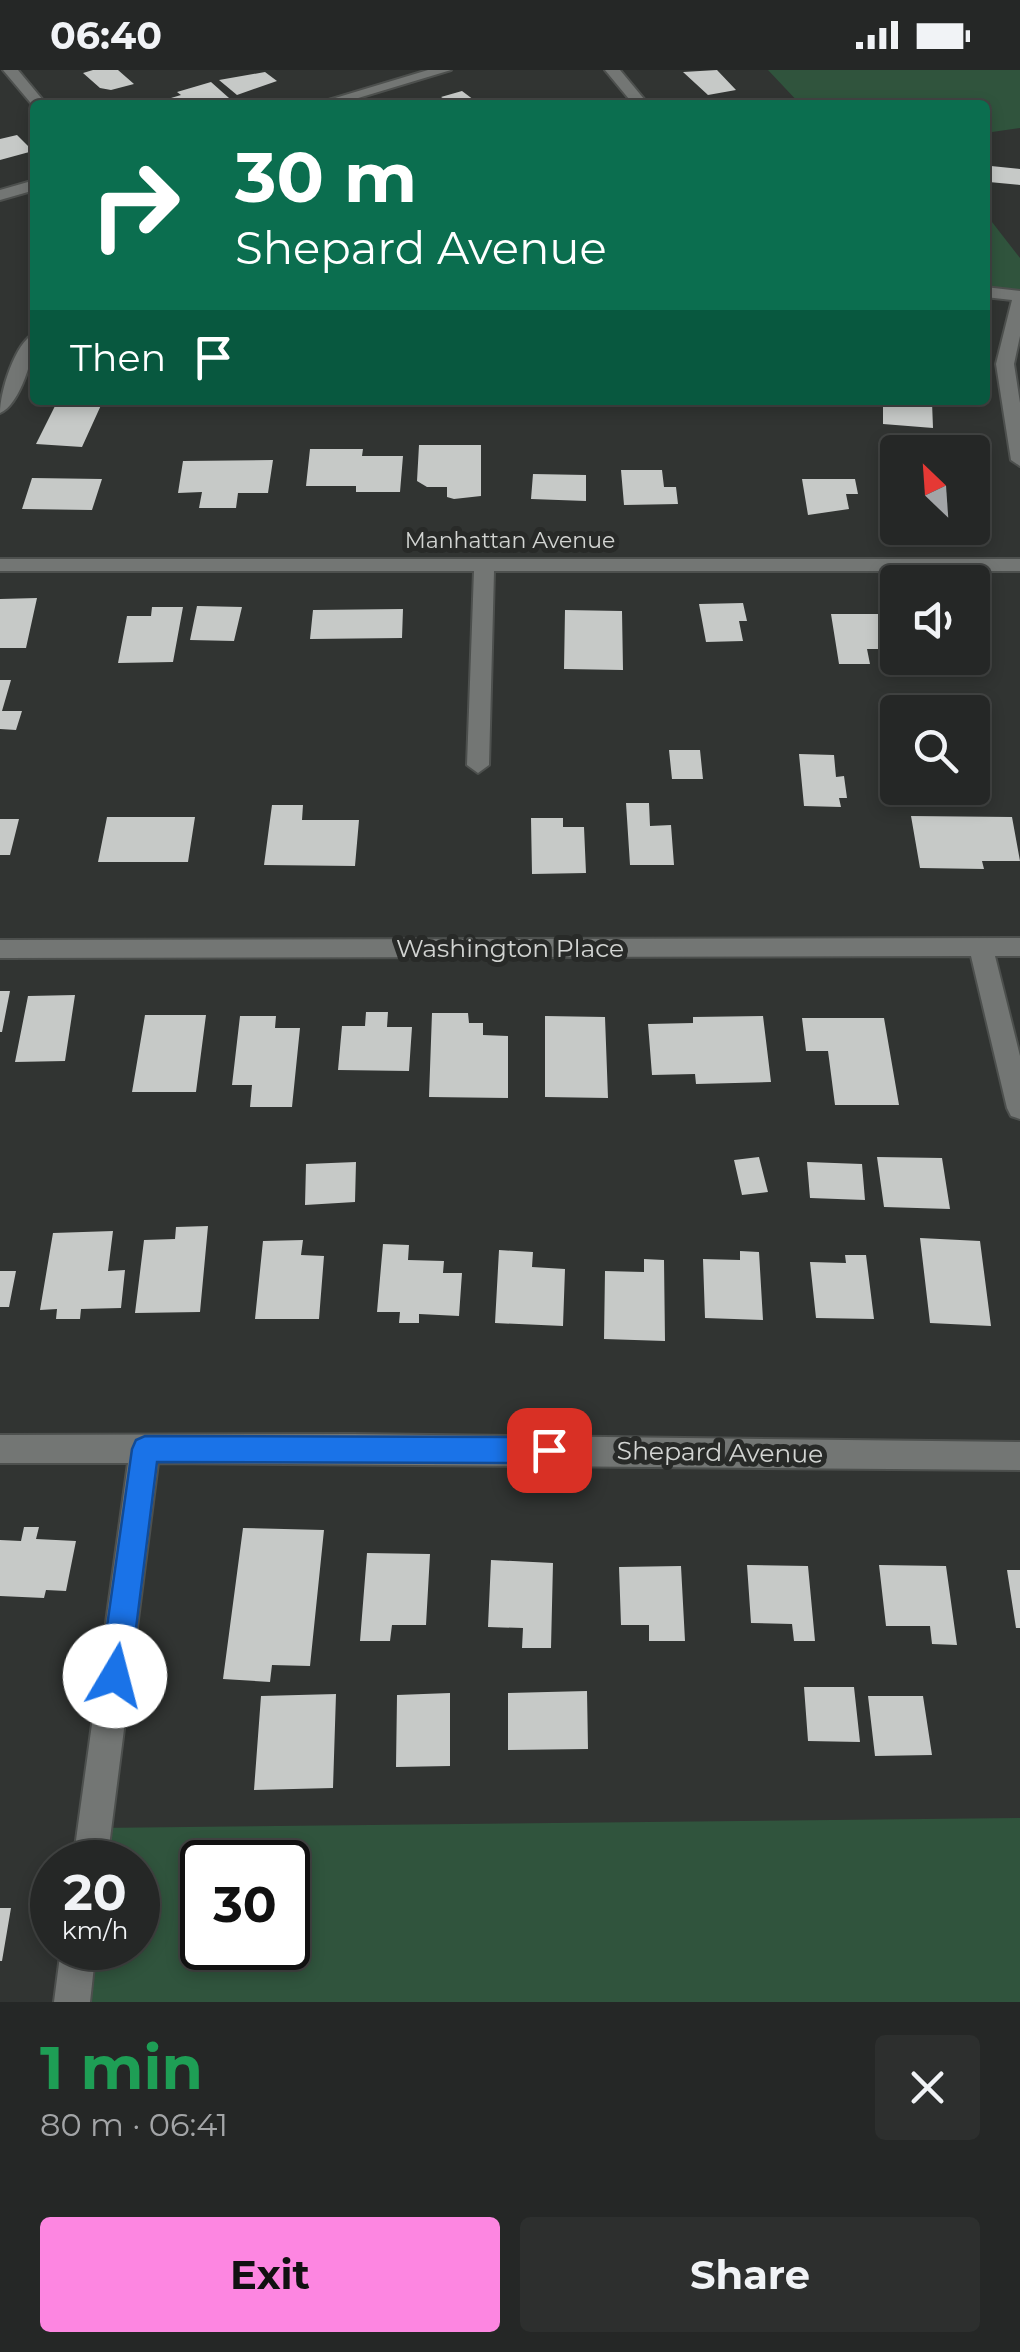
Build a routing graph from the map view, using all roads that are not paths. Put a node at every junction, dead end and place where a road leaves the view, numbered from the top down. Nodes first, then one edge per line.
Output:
1 (10, 70) edge
2 (444, 70) edge
3 (612, 70) edge
4 (36, 100) edge
5 (337, 100) edge
6 (638, 100) edge
7 (30, 186) edge
8 (0, 195) edge
9 (990, 293) edge
10 (1020, 298) edge
11 (30, 348) edge
12 (0, 408) edge
13 (1020, 460) edge
14 (0, 565) edge
15 (484, 565) junction
16 (1020, 565) edge
17 (478, 765) dead end
18 (981, 947) junction
19 (1020, 948) edge
20 (0, 949) edge
21 (1020, 1108) edge
22 (0, 1449) edge
23 (145, 1449) junction
24 (1020, 1456) edge
25 (93, 1840) edge
26 (76, 1970) edge
27 (72, 2002) edge

1 - 4 street
2 - 5 street
3 - 6 street
7 - 8 street
9 - 10 street
10 - 13 street
11 - 12 street
14 - 15 street, Manhattan Avenue
15 - 16 street, Manhattan Avenue
15 - 17 street
18 - 19 street, Washington Place
18 - 20 street, Washington Place
18 - 21 street
22 - 23 street, Shepard Avenue
23 - 24 street, Shepard Avenue
23 - 25 street
26 - 27 street

